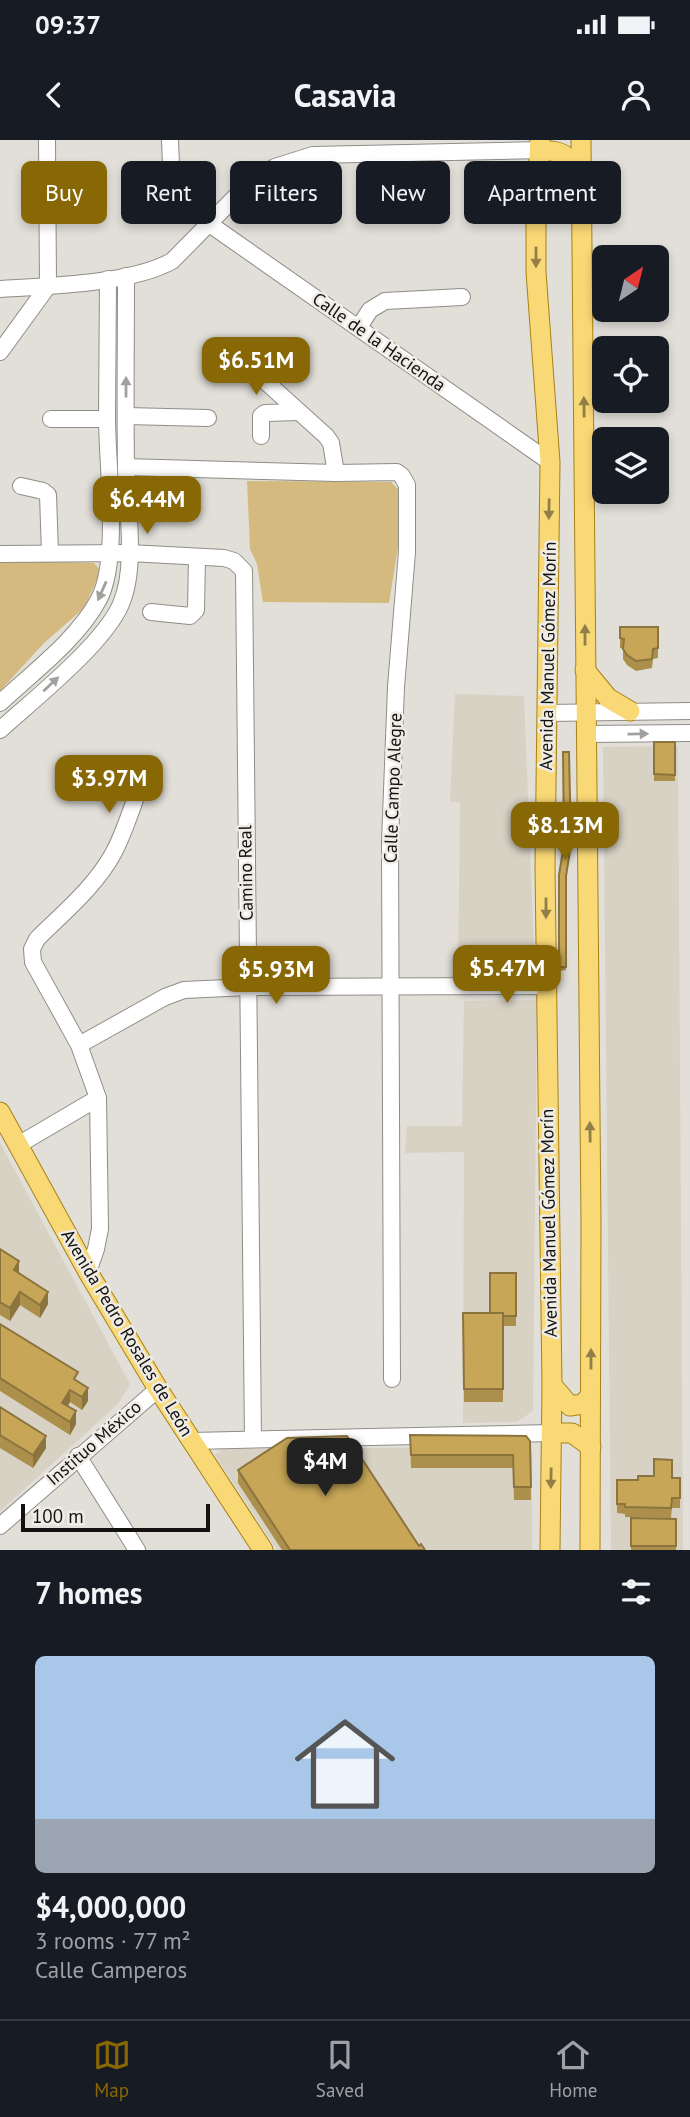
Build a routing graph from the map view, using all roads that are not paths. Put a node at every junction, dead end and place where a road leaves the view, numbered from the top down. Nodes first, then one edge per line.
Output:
1 (47, 140) edge
2 (170, 140) edge
3 (581, 140) edge
4 (541, 145) edge
5 (453, 146) edge
6 (312, 148) edge
7 (171, 161) edge
8 (570, 161) edge
9 (581, 161) edge
10 (216, 215) edge
11 (207, 224) edge
12 (209, 224) edge
13 (580, 224) edge
14 (126, 276) junction
15 (108, 279) junction
16 (48, 286) junction
17 (0, 289) edge
18 (462, 297) dead end
19 (359, 327) junction
20 (0, 352) edge
21 (265, 382) dead end
22 (299, 412) junction
23 (126, 416) junction
24 (208, 418) dead end
25 (51, 419) dead end
26 (107, 419) junction
27 (261, 436) dead end
28 (550, 461) junction
29 (126, 467) junction
30 (336, 473) junction
31 (22, 486) dead end
32 (50, 553) junction
33 (110, 553) junction
34 (129, 553) junction
35 (0, 554) edge
36 (197, 557) junction
37 (151, 612) dead end
38 (585, 670) junction
39 (0, 704) edge
40 (586, 711) junction
41 (630, 711) junction
42 (690, 711) edge
43 (547, 713) junction
44 (0, 730) edge
45 (690, 733) edge
46 (586, 734) junction
47 (140, 786) dead end
48 (546, 986) junction
49 (248, 987) junction
50 (390, 987) junction
51 (79, 1045) junction
52 (98, 1098) junction
53 (0, 1111) edge
54 (18, 1145) junction
55 (88, 1272) junction
56 (392, 1379) dead end
57 (552, 1385) junction
58 (158, 1389) junction
59 (590, 1396) junction
60 (551, 1433) junction
61 (253, 1439) junction
62 (192, 1441) junction
63 (591, 1447) junction
64 (78, 1456) junction
65 (0, 1526) edge
66 (132, 1548) edge
67 (263, 1550) edge
68 (550, 1550) edge
69 (590, 1550) edge

1 - 16 street
2 - 7 street, Calle de la Hacienda
3 - 9 main road, Avenida Manuel Gómez Morín
4 - 5 street
4 - 8 main road
4 -> 28 main road, Avenida Manuel Gómez Morín
5 - 6 street
6 - 10 street
11 - 14 street
12 - 19 street, Calle de la Hacienda
38 -> 13 main road, Avenida Manuel Gómez Morín
14 - 15 street
23 -> 14 street
15 - 16 street
15 - 26 street
16 - 17 street
16 - 20 street
18 - 19 street
19 - 28 street, Calle de la Hacienda
21 - 22 street
22 - 27 street
22 - 30 street
23 - 24 street
23 - 29 street
25 - 26 street
26 - 33 street
28 -> 43 main road, Avenida Manuel Gómez Morín
29 - 30 street, Calle Campo Alegre
29 - 34 street
30 - 50 street, Calle Campo Alegre
31 - 32 street
32 - 33 street, Camino Real
32 - 35 street, Camino Real
33 - 34 street, Camino Real
33 -> 39 street
34 - 36 street, Camino Real
44 -> 34 street
36 - 37 street
36 - 49 street, Camino Real
38 - 40 main road, Avenida Manuel Gómez Morín
38 - 41 main road
40 - 41 street
40 - 43 street
40 - 46 main road, Avenida Manuel Gómez Morín
41 - 42 street
43 -> 48 main road, Avenida Manuel Gómez Morín
46 -> 45 street
59 -> 46 main road, Avenida Manuel Gómez Morín
47 - 51 street
48 - 50 street
48 - 57 main road, Avenida Manuel Gómez Morín
49 - 50 street
49 - 51 street
49 - 61 street, Camino Real
50 - 56 street, Calle Campo Alegre
51 - 52 street
52 - 54 street
52 - 55 street
53 - 54 main road, Avenida Pedro Rosales de León
54 - 55 main road, Avenida Pedro Rosales de León
55 - 58 main road, Avenida Pedro Rosales de León
57 - 59 main road
57 - 60 main road, Avenida Manuel Gómez Morín
58 - 62 main road, Avenida Pedro Rosales de León
58 - 64 street, Instituo México
59 - 63 main road, Avenida Manuel Gómez Morín
60 - 61 street
60 - 63 main road
60 -> 68 main road, Avenida Manuel Gómez Morín
61 - 62 street
62 - 67 main road, Avenida Pedro Rosales de León
63 - 69 main road, Avenida Manuel Gómez Morín
64 - 65 street, Instituo México
64 - 66 street

